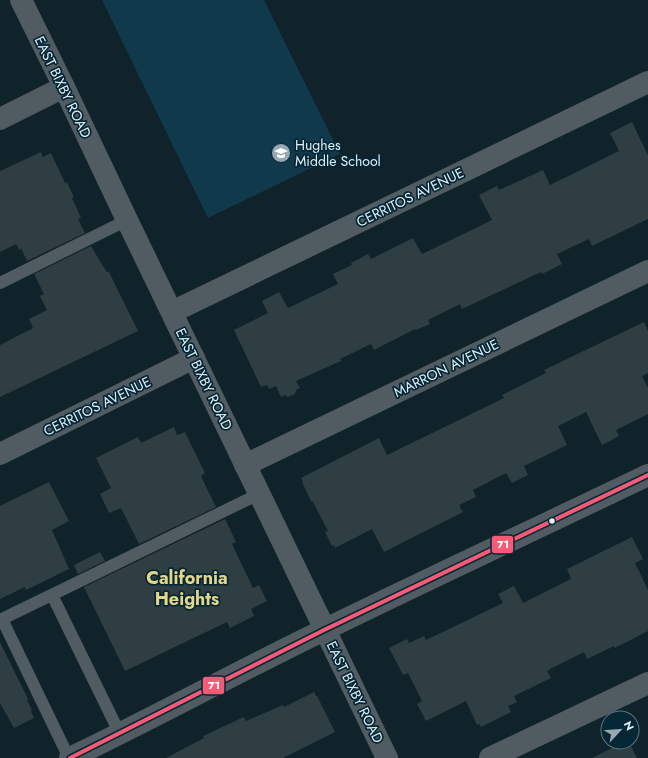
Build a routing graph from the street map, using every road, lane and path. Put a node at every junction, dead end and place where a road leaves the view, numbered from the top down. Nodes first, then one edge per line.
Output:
1 (21, 0) edge
2 (648, 82) edge
3 (64, 87) junction
4 (0, 119) edge
5 (127, 220) junction
6 (648, 271) edge
7 (0, 283) edge
8 (172, 312) junction
9 (194, 358) junction
10 (0, 454) edge
11 (245, 465) junction
12 (648, 475) edge
13 (259, 494) junction
14 (52, 595) junction
15 (1, 620) edge
16 (324, 630) junction
17 (648, 683) edge
18 (120, 734) junction
19 (69, 758) edge
20 (387, 758) edge
21 (490, 758) edge

1 - 3 street, EAST BIXBY ROAD
2 - 8 street, CERRITOS AVENUE
3 - 4 street
3 - 5 street, EAST BIXBY ROAD
5 - 7 lane
5 - 8 street, EAST BIXBY ROAD
6 - 11 street, MARRON AVENUE
8 - 9 street, EAST BIXBY ROAD
9 - 10 street, CERRITOS AVENUE
9 - 11 street, EAST BIXBY ROAD
11 - 13 street, EAST BIXBY ROAD
12 - 16 street
13 - 14 lane
13 - 16 street, EAST BIXBY ROAD
14 - 15 lane
14 - 18 lane
15 - 19 lane
16 - 18 street
16 - 20 street, EAST BIXBY ROAD
17 - 21 street
18 - 19 street

